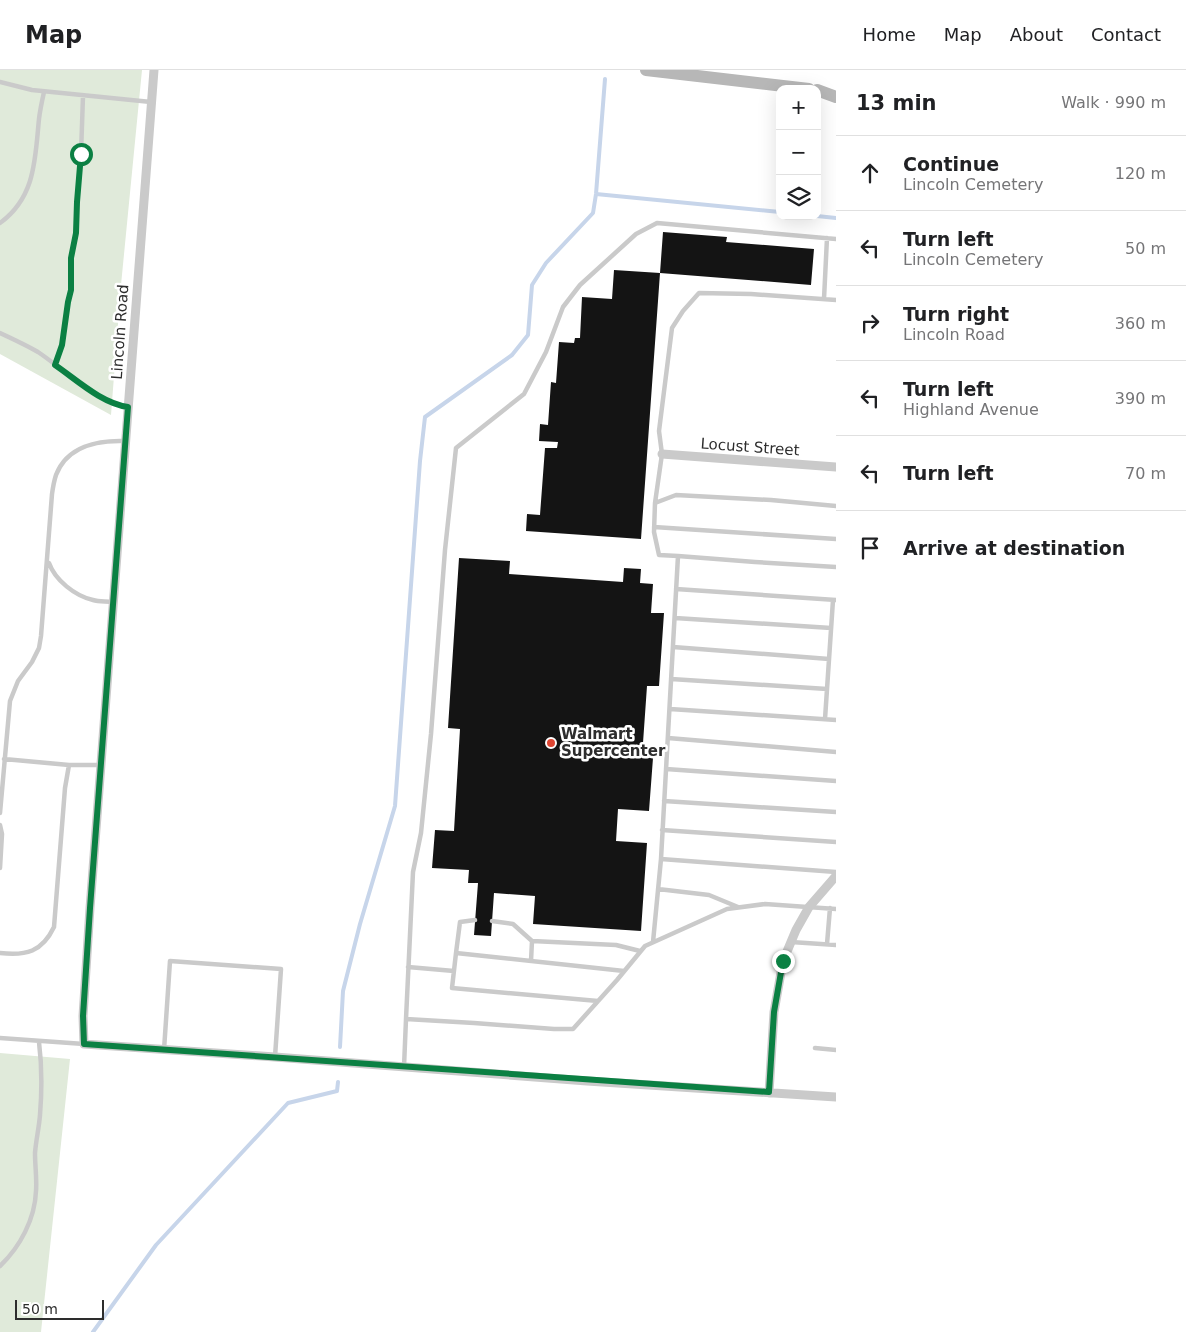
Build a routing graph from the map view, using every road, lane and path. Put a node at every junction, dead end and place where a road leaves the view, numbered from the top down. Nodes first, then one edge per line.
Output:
1 (154, 70) edge
2 (646, 70) edge
3 (0, 82) edge
4 (776, 85) edge
5 (821, 91) edge
6 (44, 92) junction
7 (83, 96) junction
8 (836, 97) edge
9 (151, 102) junction
10 (0, 223) edge
11 (827, 238) junction
12 (836, 239) edge
13 (824, 299) junction
14 (836, 300) edge
15 (0, 332) edge
16 (55, 365) junction
17 (128, 407) junction
18 (125, 441) junction
19 (662, 454) junction
20 (836, 467) edge
21 (655, 503) junction
22 (836, 506) edge
23 (654, 527) junction
24 (836, 539) edge
25 (678, 556) junction
26 (48, 559) junction
27 (836, 567) edge
28 (676, 589) junction
29 (834, 600) edge
30 (113, 602) junction
31 (675, 618) junction
32 (831, 628) junction
33 (673, 647) junction
34 (829, 659) junction
35 (671, 679) junction
36 (827, 689) junction
37 (670, 709) junction
38 (825, 720) junction
39 (836, 720) edge
40 (668, 738) junction
41 (836, 752) edge
42 (4, 759) junction
43 (69, 765) junction
44 (101, 766) junction
45 (666, 769) junction
46 (836, 781) edge
47 (664, 801) junction
48 (836, 812) edge
49 (0, 813) edge
50 (0, 825) edge
51 (662, 830) junction
52 (836, 842) edge
53 (1, 850) edge
54 (661, 860) junction
55 (0, 868) edge
56 (836, 874) edge
57 (658, 889) junction
58 (740, 907) junction
59 (809, 907) junction
60 (830, 908) junction
61 (836, 909) edge
62 (475, 920) dead end
63 (492, 921) dead end
64 (532, 941) junction
65 (653, 942) junction
66 (791, 942) junction
67 (827, 944) junction
68 (836, 945) edge
69 (640, 951) junction
70 (0, 953) edge
71 (456, 953) junction
72 (531, 961) junction
73 (408, 967) junction
74 (454, 971) junction
75 (624, 971) junction
76 (598, 1001) junction
77 (406, 1020) junction
78 (0, 1038) edge
79 (39, 1042) junction
80 (84, 1044) junction
81 (815, 1048) dead end
82 (164, 1050) junction
83 (836, 1050) edge
84 (275, 1057) junction
85 (404, 1067) junction
86 (769, 1092) junction
87 (836, 1098) edge
88 (0, 1266) edge

1 - 9 street, Lincoln Road
2 - 4 street
3 - 6 lane
5 - 8 street
6 - 7 lane
6 - 10 lane
7 - 9 lane
7 - 16 lane
9 - 17 street, Lincoln Road
11 - 12 lane
11 - 13 lane
11 - 73 lane
13 - 14 lane
13 - 19 lane
15 - 16 lane
16 - 17 lane
17 - 18 street, Lincoln Road
18 - 26 lane
18 - 30 street, Lincoln Road
19 - 20 street, Locust Street
19 - 21 lane
21 - 22 lane
21 - 23 lane
23 - 24 lane
23 - 25 lane
25 - 27 lane
25 - 28 lane
26 - 30 lane
26 - 42 lane
28 - 29 lane
28 - 31 lane
29 - 32 lane
30 - 44 street, Lincoln Road
31 - 32 lane
31 - 33 lane
32 - 34 lane
33 - 34 lane
33 - 35 lane
34 - 36 lane
35 - 36 lane
35 - 37 lane
36 - 38 lane
37 - 38 lane
37 - 40 lane
38 - 39 lane
40 - 41 lane
40 - 45 lane
42 - 43 lane
42 - 49 lane
43 - 44 lane
43 - 70 lane
44 - 80 street, Lincoln Road
45 - 46 lane
45 - 47 lane
47 - 48 lane
47 - 51 lane
50 - 53 lane
51 - 52 lane
51 - 54 lane
53 - 55 lane
54 - 56 lane
54 - 57 lane
56 - 59 street
57 - 58 lane
57 - 65 lane
58 - 59 lane
58 - 65 lane
59 - 60 lane
59 - 66 street
60 - 61 lane
60 - 67 lane
62 - 71 lane
63 - 64 lane
64 - 69 lane
64 - 72 lane
65 - 69 lane
66 - 67 lane
66 - 86 street
67 - 68 lane
69 - 75 lane
71 - 72 lane
71 - 74 lane
72 - 75 lane
73 - 74 lane
73 - 77 lane
74 - 76 lane
75 - 76 lane
76 - 77 lane
77 - 85 lane
78 - 79 lane
79 - 80 lane
79 - 88 lane
80 - 82 street
81 - 83 lane
82 - 84 street
82 - 84 lane
84 - 85 street
85 - 86 street
86 - 87 street

